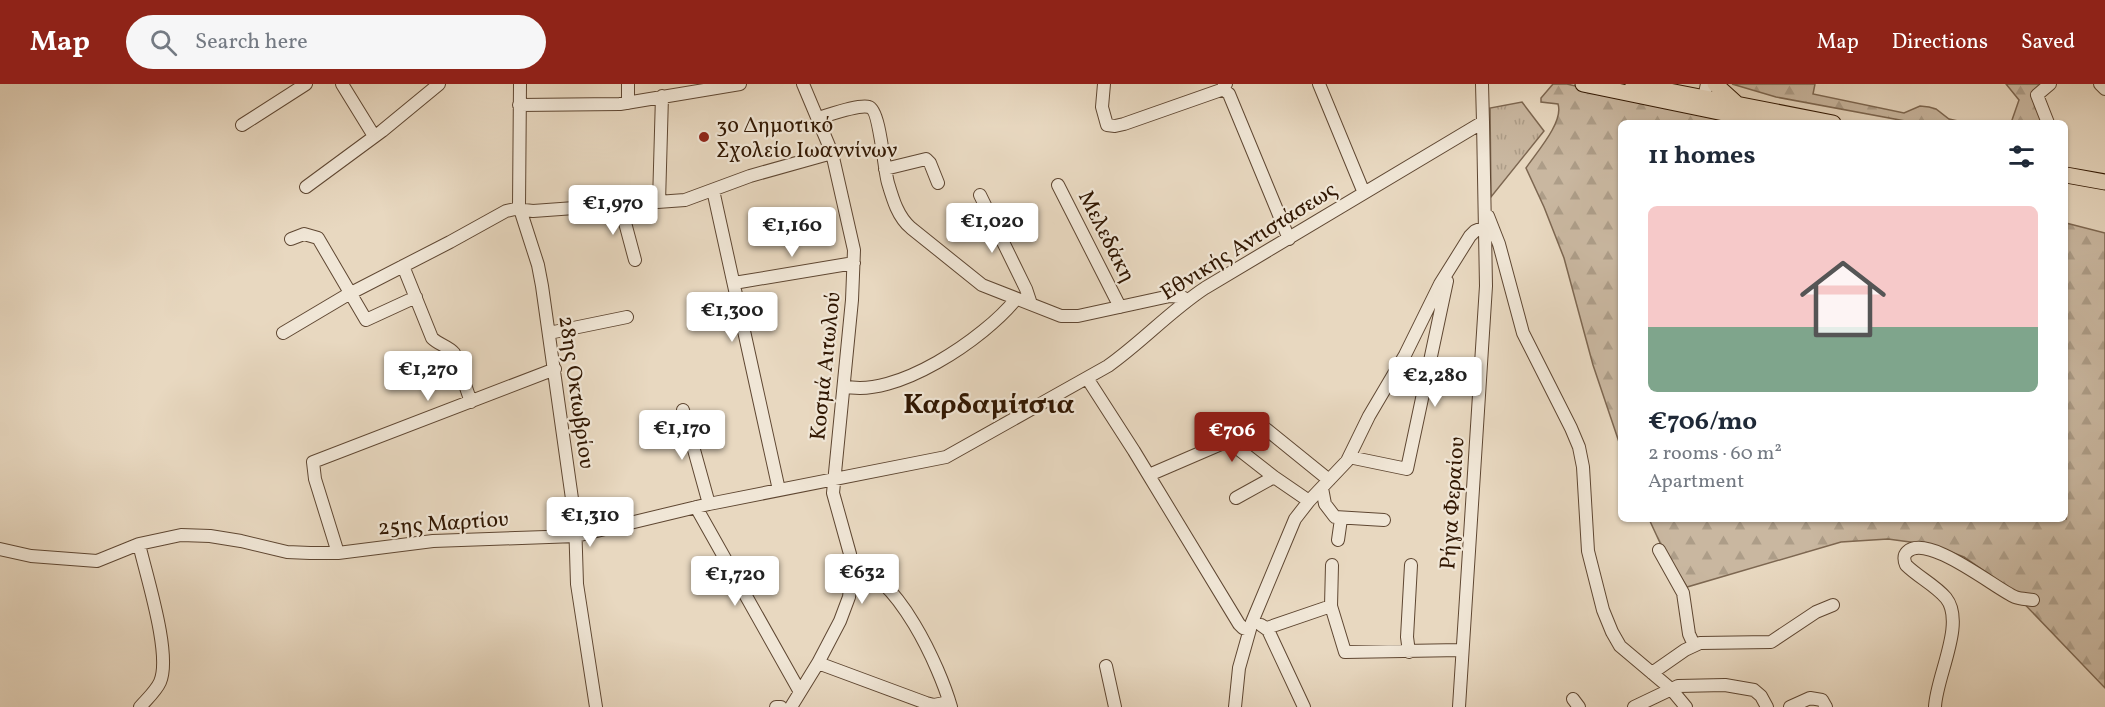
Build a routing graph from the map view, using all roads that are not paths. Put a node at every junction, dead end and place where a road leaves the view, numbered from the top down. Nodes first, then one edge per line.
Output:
1 (306, 84) edge
2 (342, 84) edge
3 (439, 84) edge
4 (520, 84) edge
5 (628, 84) edge
6 (740, 84) edge
7 (803, 84) edge
8 (1104, 84) edge
9 (1319, 84) edge
10 (1482, 84) edge
11 (1583, 84) edge
12 (1633, 84) edge
13 (1715, 84) edge
14 (2050, 84) edge
15 (2100, 84) edge
16 (1224, 86) edge
17 (2105, 89) edge
18 (662, 96) junction
19 (1708, 100) edge
20 (628, 103) junction
21 (519, 105) junction
22 (1739, 105) junction
23 (818, 118) junction
24 (1764, 120) edge
25 (1817, 120) edge
26 (2047, 120) edge
27 (1483, 122) junction
28 (242, 125) dead end
29 (374, 136) junction
30 (832, 153) junction
31 (885, 169) junction
32 (2068, 172) edge
33 (2105, 182) edge
34 (938, 183) dead end
35 (1058, 185) dead end
36 (306, 187) dead end
37 (713, 190) junction
38 (1364, 193) junction
39 (980, 195) dead end
40 (659, 202) junction
41 (620, 204) junction
42 (1485, 208) junction
43 (519, 209) junction
44 (1485, 226) junction
45 (291, 239) dead end
46 (1288, 239) junction
47 (636, 260) dead end
48 (854, 263) junction
49 (403, 266) junction
50 (1445, 274) junction
51 (734, 283) junction
52 (350, 293) junction
53 (416, 297) junction
54 (1016, 299) junction
55 (1187, 300) junction
56 (1031, 304) junction
57 (1120, 307) junction
58 (627, 317) dead end
59 (283, 333) dead end
60 (549, 333) junction
61 (555, 369) junction
62 (1087, 378) junction
63 (844, 386) junction
64 (471, 402) junction
65 (683, 410) dead end
66 (1228, 441) junction
67 (1350, 457) junction
68 (1149, 475) junction
69 (1274, 477) junction
70 (834, 480) junction
71 (1326, 484) junction
72 (779, 490) junction
73 (1236, 498) dead end
74 (1309, 501) junction
75 (709, 504) junction
76 (696, 507) junction
77 (1341, 519) junction
78 (1384, 520) dead end
79 (576, 536) junction
80 (1338, 540) dead end
81 (139, 544) junction
82 (0, 549) edge
83 (1659, 550) dead end
84 (338, 553) junction
85 (1411, 565) dead end
86 (1332, 566) dead end
87 (852, 567) junction
88 (2033, 600) dead end
89 (1833, 605) dead end
90 (1331, 606) junction
91 (1251, 626) junction
92 (1267, 628) junction
93 (1694, 645) junction
94 (1461, 650) junction
95 (1408, 652) junction
96 (818, 663) junction
97 (1106, 666) dead end
98 (1652, 673) junction
99 (1671, 689) junction
100 (800, 692) junction
101 (950, 704) edge
102 (926, 705) edge
103 (140, 707) edge
104 (596, 707) edge
105 (776, 707) edge
106 (781, 707) edge
107 (791, 707) edge
108 (1115, 707) edge
109 (1235, 707) edge
110 (1304, 707) edge
111 (1459, 707) edge
112 (1634, 707) edge
113 (1686, 707) edge
114 (1767, 707) edge
115 (1790, 707) edge
116 (1826, 707) edge
117 (1935, 707) edge

1 - 28 street
2 - 29 street
3 - 29 street
4 - 21 street, 28ης Οκτωβρίου
5 - 20 street
6 - 18 street
7 - 23 street, Κοσμά Αιτωλού
8 - 16 street
9 - 38 street
10 - 27 street
11 - 19 main road
12 - 19 main road
13 - 19 street
13 - 22 main road
14 - 26 street
15 - 17 street
16 - 46 street
18 - 20 street
18 - 40 street
19 - 22 main road
19 - 24 main road
20 - 21 street
21 - 43 street, 28ης Οκτωβρίου
22 - 25 main road
23 - 30 street, Κοσμά Αιτωλού
23 - 31 street
27 - 38 street, Εθνικής Αντιστάσεως
27 - 42 street, Ρήγα Φεραίου
29 - 36 street
30 - 37 street
30 - 48 street, Κοσμά Αιτωλού
31 - 34 street
31 - 54 street
32 - 33 main road
35 - 57 street, Μελεδάκη
37 - 40 street
37 - 51 street
38 - 46 street, Εθνικής Αντιστάσεως
39 - 56 street
40 - 41 street
41 - 43 street
41 - 47 street
42 - 44 street, Ρήγα Φεραίου
42 - 98 street
43 - 49 street
43 - 60 street, 28ης Οκτωβρίου
44 - 50 street
44 - 94 street, Ρήγα Φεραίου
45 - 52 street
46 - 55 street, Εθνικής Αντιστάσεως
48 - 51 street
48 - 63 street, Κοσμά Αιτωλού
49 - 52 street
49 - 53 street
50 - 67 street
50 - 67 street
51 - 72 street
52 - 53 street
52 - 59 street
53 - 64 street
54 - 56 street
54 - 63 street
55 - 57 street
55 - 62 street, Εθνικής Αντιστάσεως
56 - 57 street
58 - 60 street
60 - 61 street, 28ης Οκτωβρίου
61 - 64 street
61 - 79 street, 28ης Οκτωβρίου
62 - 68 street
62 - 70 street, Εθνικής Αντιστάσεως
63 - 70 street, Κοσμά Αιτωλού
64 - 84 street
65 - 75 street
66 - 68 street
66 - 69 street
66 - 71 street
67 - 71 street
68 - 91 street
69 - 73 street
69 - 74 street
70 - 72 street, 25ης Μαρτίου
70 - 87 street
71 - 74 street
71 - 77 street
72 - 75 street, 25ης Μαρτίου
74 - 91 street
75 - 76 street, 25ης Μαρτίου
76 - 79 street, 25ης Μαρτίου
76 - 100 street
77 - 78 street
77 - 80 street
79 - 84 street, 25ης Μαρτίου
79 - 104 street, 28ης Οκτωβρίου
81 - 82 street, 25ης Μαρτίου
81 - 84 street, 25ης Μαρτίου
81 - 103 street
83 - 93 street
85 - 95 street
86 - 90 street
87 - 96 street
87 - 101 street
88 - 117 street
89 - 93 street
90 - 92 street
90 - 95 street
91 - 92 street
91 - 109 street
92 - 110 street
93 - 98 street
94 - 95 street
94 - 111 street, Ρήγα Φεραίου
96 - 100 street
96 - 102 street
97 - 108 street
98 - 99 street
99 - 112 street
99 - 113 street
99 - 114 street
100 - 107 street
101 - 102 street
105 - 106 street
115 - 116 street

